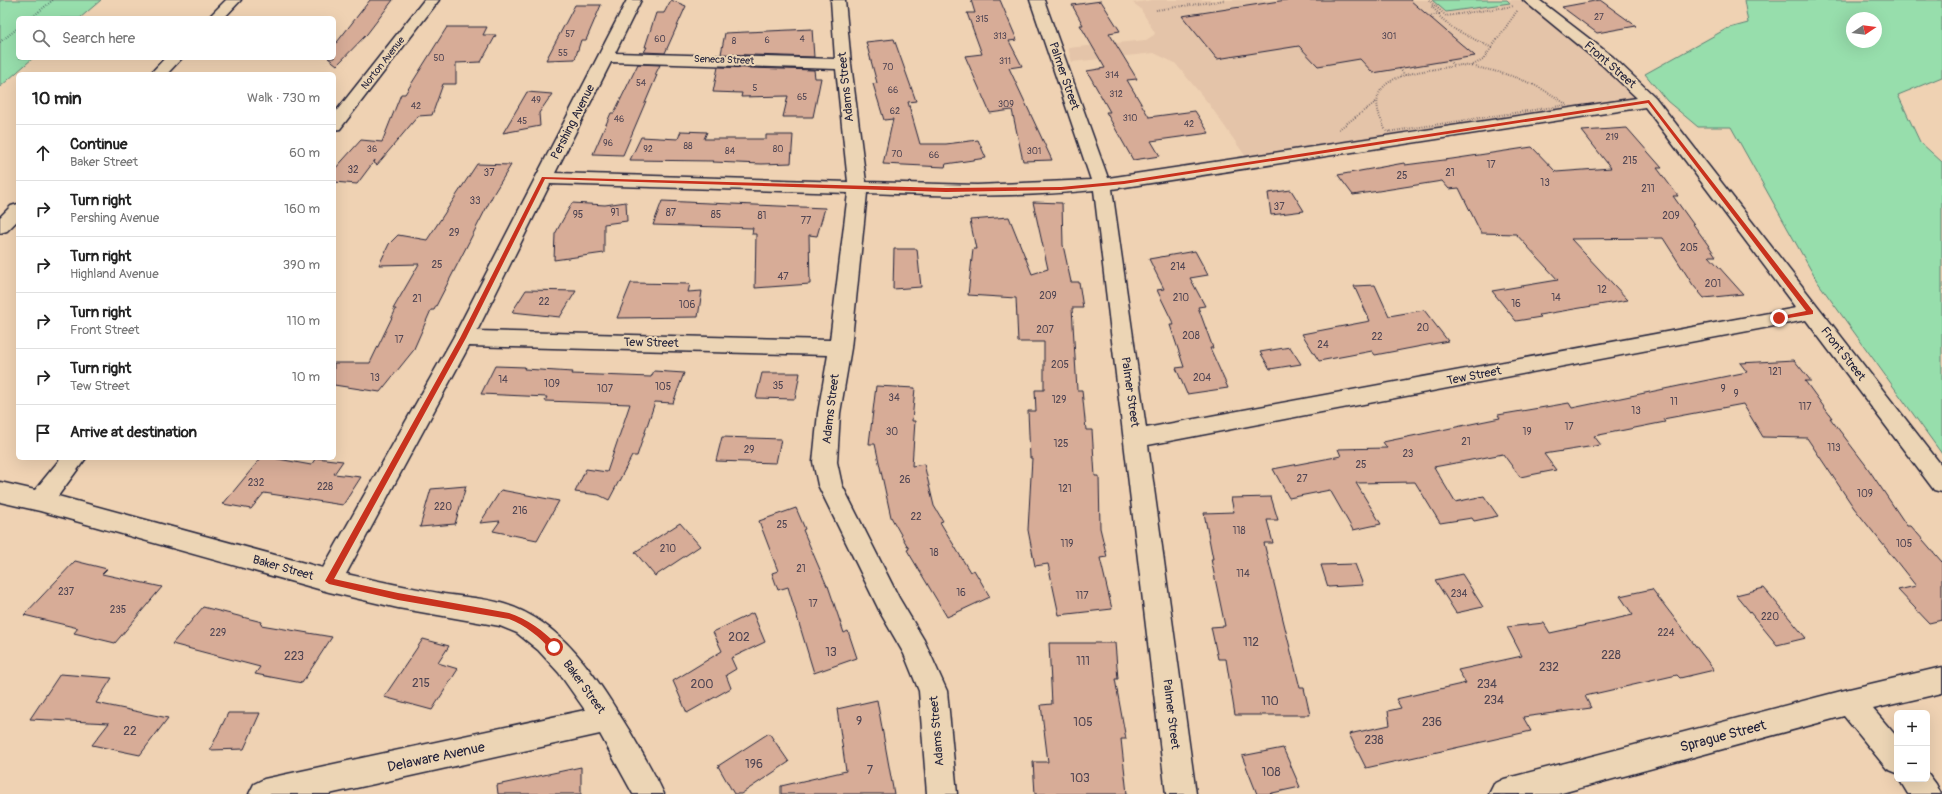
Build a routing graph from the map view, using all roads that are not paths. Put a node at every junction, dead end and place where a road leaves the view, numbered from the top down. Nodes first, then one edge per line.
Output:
1 (234, 0) edge
2 (432, 0) edge
3 (634, 0) edge
4 (838, 0) edge
5 (1037, 0) edge
6 (1530, 0) edge
7 (217, 16) edge
8 (606, 57) junction
9 (172, 60) edge
10 (843, 64) junction
11 (160, 72) edge
12 (1649, 101) junction
13 (336, 122) edge
14 (544, 178) junction
15 (1102, 185) junction
16 (858, 188) junction
17 (16, 212) edge
18 (0, 228) edge
19 (1811, 312) junction
20 (463, 338) junction
21 (840, 348) junction
22 (1136, 439) junction
23 (72, 460) edge
24 (1942, 483) edge
25 (0, 492) edge
26 (40, 501) junction
27 (329, 581) junction
28 (1942, 680) edge
29 (1849, 702) junction
30 (607, 719) junction
31 (1894, 755) edge
32 (1916, 782) edge
33 (264, 794) edge
34 (649, 794) edge
35 (942, 794) edge
36 (1181, 794) edge
37 (1504, 794) edge
38 (1926, 794) edge

1 - 7 street
2 - 13 street, Norton Avenue
3 - 8 street, Pershing Avenue
4 - 10 street, Adams Street
5 - 15 street, Palmer Street
6 - 12 street, Front Street
8 - 10 street, Seneca Street
8 - 14 street, Pershing Avenue
9 - 11 street
10 - 16 street, Adams Street
12 - 15 street
12 - 19 street, Front Street
14 - 16 street
14 - 20 street, Pershing Avenue
15 - 16 street
15 - 22 street, Palmer Street
16 - 21 street, Adams Street
17 - 18 street
19 - 22 street, Tew Street
19 - 24 street, Front Street
20 - 21 street, Tew Street
20 - 27 street, Pershing Avenue
21 - 35 street, Adams Street
22 - 36 street, Palmer Street
23 - 26 street
25 - 26 street, Baker Street
26 - 27 street, Baker Street
27 - 30 street, Baker Street
28 - 29 street, Sprague Street
29 - 31 street
29 - 37 street, Sprague Street
30 - 33 street, Delaware Avenue
30 - 34 street, Baker Street
32 - 38 street

